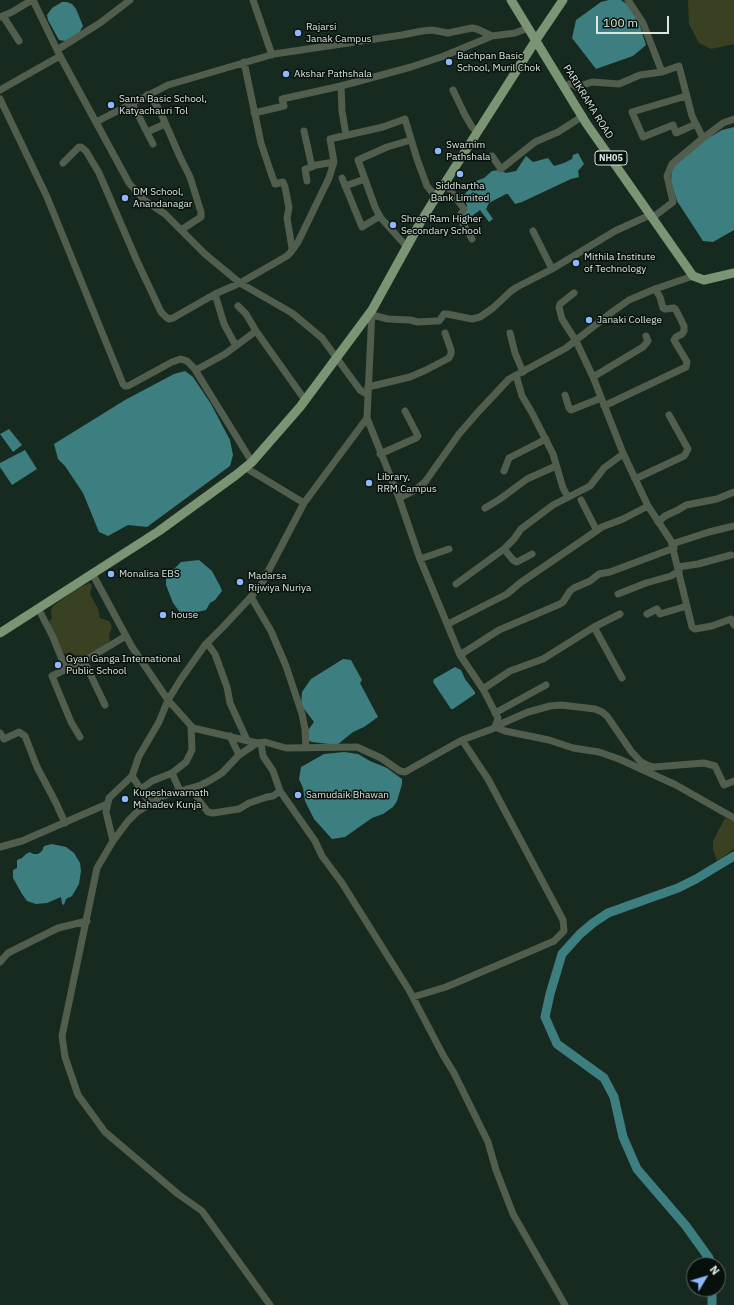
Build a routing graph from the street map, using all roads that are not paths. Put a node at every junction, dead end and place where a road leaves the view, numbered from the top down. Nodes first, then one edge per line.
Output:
1 (33, 0) edge
2 (130, 0) edge
3 (253, 0) edge
4 (511, 0) edge
5 (563, 0) edge
6 (628, 0) edge
7 (122, 3) edge
8 (1, 16) edge
9 (528, 28) junction
10 (492, 36) junction
11 (536, 40) junction
12 (19, 41) dead end
13 (59, 53) junction
14 (272, 55) junction
15 (244, 62) junction
16 (662, 72) junction
17 (341, 86) junction
18 (565, 87) junction
19 (0, 90) edge
20 (454, 90) dead end
21 (147, 95) junction
22 (686, 96) junction
23 (0, 99) edge
24 (132, 103) junction
25 (254, 113) junction
26 (583, 116) junction
27 (734, 119) edge
28 (96, 122) junction
29 (165, 124) junction
30 (696, 124) junction
31 (304, 131) dead end
32 (147, 132) junction
33 (477, 132) junction
34 (346, 135) junction
35 (703, 138) junction
36 (411, 140) junction
37 (153, 144) dead end
38 (492, 156) dead end
39 (334, 162) junction
40 (62, 163) dead end
41 (312, 166) junction
42 (342, 178) dead end
43 (365, 179) junction
44 (307, 181) dead end
45 (445, 183) junction
46 (345, 186) junction
47 (436, 197) junction
48 (380, 216) junction
49 (651, 216) junction
50 (181, 230) junction
51 (533, 232) dead end
52 (472, 239) dead end
53 (407, 247) junction
54 (290, 254) junction
55 (552, 269) junction
56 (734, 273) edge
57 (693, 276) junction
58 (240, 283) junction
59 (655, 289) junction
60 (574, 293) dead end
61 (215, 294) junction
62 (238, 306) dead end
63 (372, 313) junction
64 (256, 331) junction
65 (510, 333) dead end
66 (445, 334) dead end
67 (646, 336) dead end
68 (576, 341) junction
69 (236, 346) junction
70 (337, 358) junction
71 (196, 370) junction
72 (519, 374) junction
73 (592, 377) junction
74 (368, 391) junction
75 (565, 395) dead end
76 (601, 398) junction
77 (305, 400) junction
78 (604, 406) junction
79 (405, 411) dead end
80 (669, 414) dead end
81 (367, 418) junction
82 (546, 439) junction
83 (380, 454) junction
84 (623, 454) junction
85 (249, 465) junction
86 (556, 466) junction
87 (504, 470) dead end
88 (635, 479) junction
89 (734, 492) edge
90 (568, 497) junction
91 (399, 498) junction
92 (581, 500) dead end
93 (304, 502) junction
94 (648, 506) junction
95 (485, 508) dead end
96 (658, 522) junction
97 (734, 526) edge
98 (597, 531) junction
99 (673, 546) junction
100 (449, 549) dead end
101 (504, 550) junction
102 (532, 554) dead end
103 (730, 555) dead end
104 (420, 559) junction
105 (679, 569) junction
106 (92, 573) junction
107 (456, 584) dead end
108 (618, 594) dead end
109 (251, 597) junction
110 (687, 606) junction
111 (38, 608) junction
112 (620, 614) dead end
113 (647, 614) dead end
114 (448, 624) junction
115 (734, 625) edge
116 (594, 627) junction
117 (0, 633) edge
118 (126, 636) junction
119 (207, 643) junction
120 (460, 655) junction
121 (84, 661) junction
122 (66, 670) junction
123 (622, 678) dead end
124 (546, 685) dead end
125 (483, 689) junction
126 (168, 700) junction
127 (105, 704) dead end
128 (499, 718) junction
129 (191, 727) junction
130 (495, 727) junction
131 (510, 732) junction
132 (0, 733) edge
133 (230, 736) junction
134 (80, 737) dead end
135 (247, 740) junction
136 (462, 740) junction
137 (2, 741) edge
138 (259, 743) junction
139 (306, 748) junction
140 (238, 755) junction
141 (647, 769) junction
142 (172, 773) junction
143 (132, 776) junction
144 (734, 781) edge
145 (192, 788) junction
146 (141, 789) junction
147 (180, 791) junction
148 (280, 792) junction
149 (150, 803) junction
150 (107, 804) junction
151 (734, 818) edge
152 (66, 823) junction
153 (113, 841) junction
154 (0, 847) edge
155 (87, 921) junction
156 (0, 962) edge
157 (413, 997) junction
158 (270, 1305) edge
159 (565, 1305) edge

1 - 8 street
1 - 13 street
2 - 7 street
3 - 14 street
4 - 9 main road, PARIKRAMA ROAD / NH05
5 - 11 main road
6 - 16 street
7 - 13 street
8 - 12 street
9 - 10 street
9 - 11 main road, PARIKRAMA ROAD / NH05
10 - 14 street
10 - 17 street
11 - 18 main road, PARIKRAMA ROAD / NH05
11 - 33 main road
13 - 19 street
13 - 28 street
14 - 15 street
15 - 21 street
15 - 25 street
16 - 18 street
16 - 22 street
17 - 25 street
17 - 34 street
18 - 26 main road, PARIKRAMA ROAD / NH05
20 - 33 street
21 - 24 street
21 - 29 street
22 - 30 street
22 - 30 street
23 - 71 street
24 - 28 street
24 - 32 street
25 - 54 street
26 - 38 street
26 - 49 main road, PARIKRAMA ROAD / NH05
27 - 35 street
28 - 50 street
29 - 32 street
29 - 50 street
30 - 35 street
31 - 41 street
32 - 37 street
33 - 45 main road
34 - 36 street
34 - 39 street
35 - 49 street
36 - 43 street
36 - 47 street
39 - 41 street
39 - 54 street
40 - 61 street
41 - 44 street
42 - 46 street
43 - 46 street
43 - 48 street
45 - 47 main road
45 - 52 street
46 - 48 street
47 - 53 main road
48 - 53 street
49 - 55 street
49 - 57 main road, PARIKRAMA ROAD / NH05
50 - 58 street
51 - 55 street
53 - 63 main road
54 - 58 street
55 - 63 street
56 - 57 main road
57 - 59 street
58 - 61 street
58 - 70 street
59 - 68 street
59 - 78 street
60 - 68 street
61 - 69 street
62 - 64 street
63 - 70 main road
63 - 74 street
64 - 69 street
64 - 77 street
65 - 72 street
66 - 74 street
67 - 73 street
68 - 72 street
68 - 73 street
69 - 71 street
70 - 74 street
70 - 77 main road
71 - 85 street
72 - 82 street
72 - 91 street
73 - 76 street
74 - 81 street
75 - 76 street
76 - 78 street
77 - 85 main road
78 - 84 street
79 - 83 street
80 - 88 street
81 - 83 street
81 - 93 street
82 - 86 street
82 - 87 street
83 - 91 street
84 - 88 street
84 - 90 street
85 - 93 street
85 - 106 main road
86 - 90 street
86 - 95 street
88 - 94 street
89 - 96 street
90 - 101 street
91 - 104 street
92 - 98 street
93 - 109 street
94 - 96 street
94 - 98 street
96 - 99 street
97 - 99 street
98 - 114 street
99 - 105 street
99 - 120 street
100 - 104 street
101 - 102 street
101 - 107 street
103 - 105 street
104 - 114 street
105 - 108 street
105 - 110 street
106 - 111 main road
106 - 118 street
109 - 119 street
109 - 139 street
110 - 113 street
110 - 115 street
111 - 117 main road
111 - 122 street
112 - 116 street
114 - 120 street
116 - 123 street
116 - 125 street
118 - 121 street
118 - 126 street
119 - 126 street
119 - 135 street
120 - 125 street
121 - 122 street
121 - 127 street
122 - 134 street
124 - 128 street
125 - 128 street
126 - 129 street
126 - 143 street
128 - 130 street
128 - 131 street
128 - 141 street
129 - 133 street
129 - 142 street
130 - 131 street
130 - 136 street
131 - 141 street
132 - 137 street
133 - 135 street
133 - 140 street
135 - 138 street
136 - 139 street
136 - 157 street
137 - 152 street
138 - 139 street
138 - 140 street
138 - 148 street
140 - 145 street
141 - 144 street
141 - 151 street
142 - 146 street
142 - 147 street
143 - 146 street
143 - 150 street
145 - 147 street
145 - 148 street
146 - 149 street
147 - 149 street
148 - 157 street
149 - 153 street
150 - 152 street
150 - 153 street
152 - 154 street
153 - 155 street
155 - 156 street
155 - 158 street
157 - 159 street

